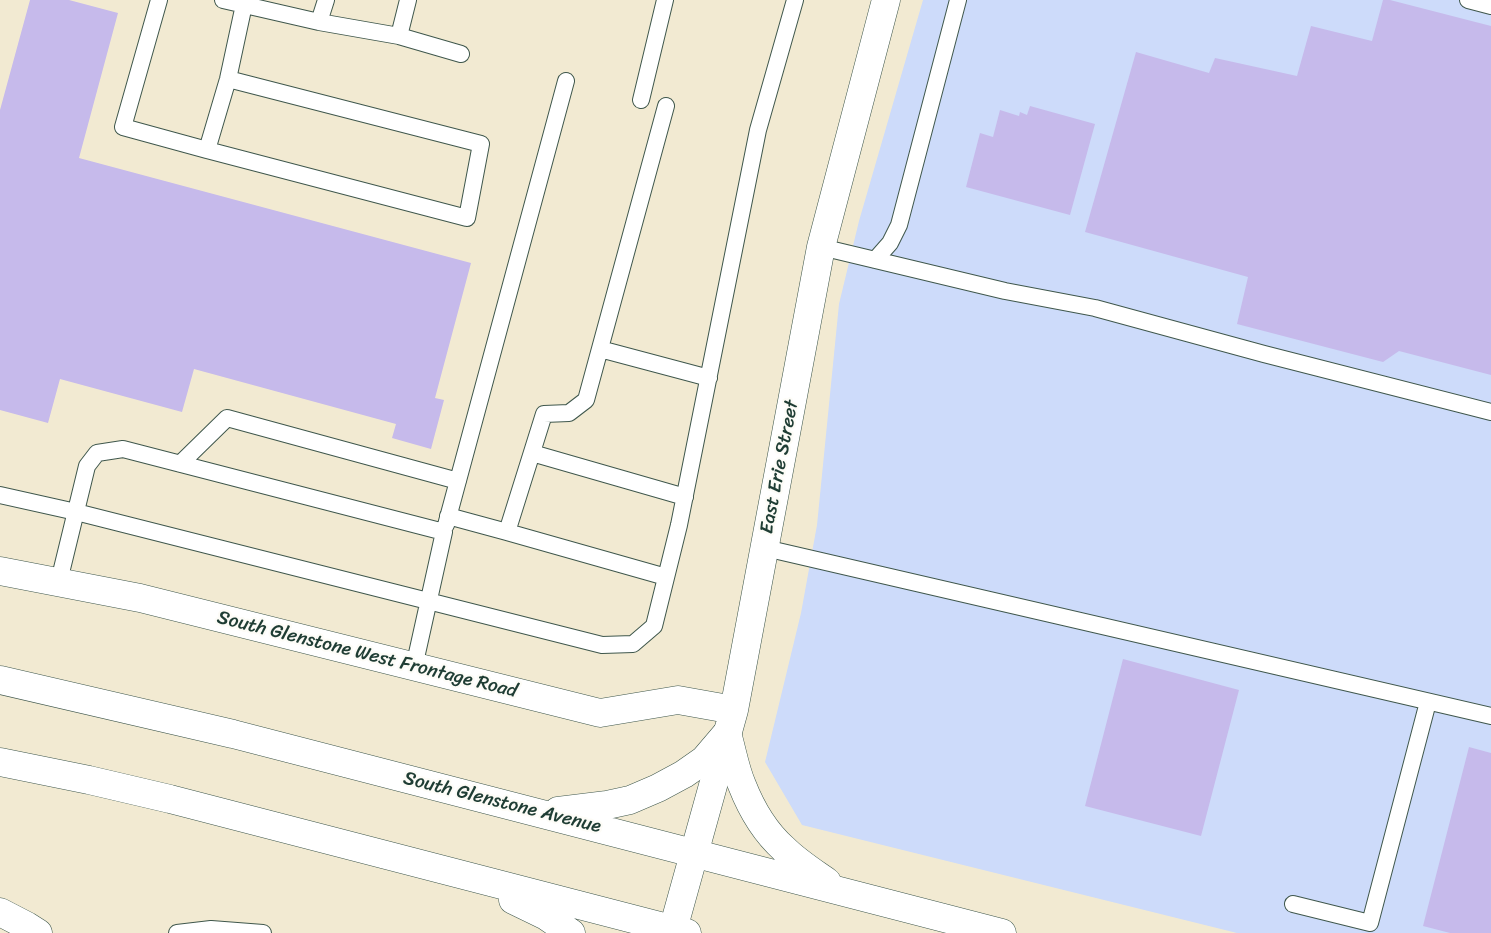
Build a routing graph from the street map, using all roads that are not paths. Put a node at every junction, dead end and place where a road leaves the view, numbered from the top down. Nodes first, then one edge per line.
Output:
1 (159, 0) edge
2 (223, 0) edge
3 (326, 0) edge
4 (408, 0) edge
5 (665, 0) edge
6 (795, 0) edge
7 (886, 0) edge
8 (958, 0) edge
9 (1468, 0) edge
10 (244, 2) edge
11 (1491, 6) edge
12 (320, 22) junction
13 (399, 36) junction
14 (461, 54) dead end
15 (228, 79) junction
16 (566, 81) dead end
17 (641, 100) dead end
18 (666, 106) dead end
19 (207, 150) junction
20 (821, 247) junction
21 (875, 260) junction
22 (600, 349) junction
23 (709, 378) junction
24 (1491, 412) edge
25 (532, 453) junction
26 (180, 464) junction
27 (458, 480) junction
28 (0, 495) edge
29 (685, 496) junction
30 (76, 512) junction
31 (446, 524) junction
32 (507, 532) junction
33 (765, 548) junction
34 (0, 571) edge
35 (666, 577) junction
36 (59, 581) junction
37 (429, 601) junction
38 (414, 667) junction
39 (0, 680) edge
40 (1428, 702) junction
41 (1491, 716) edge
42 (731, 721) junction
43 (0, 762) edge
44 (542, 813) junction
45 (695, 853) junction
46 (450, 871) junction
47 (841, 891) junction
48 (1292, 904) dead end
49 (0, 912) edge
50 (678, 932) edge
51 (38, 933) edge
52 (176, 933) edge
53 (263, 933) edge
54 (571, 933) edge
55 (1002, 933) edge

1 - 19 lane
2 - 10 lane
3 - 12 lane
4 - 13 lane
5 - 17 lane
6 - 23 lane
7 - 20 main road, East Erie Street
8 - 21 lane
9 - 11 lane
10 - 12 lane
10 - 15 lane
12 - 13 lane
13 - 14 lane
15 - 19 lane
15 - 19 lane
16 - 27 lane
18 - 22 lane
20 - 21 lane
20 - 33 main road, East Erie Street
21 - 24 lane
22 - 23 lane
22 - 25 lane
23 - 29 lane
25 - 29 lane
25 - 32 lane
26 - 27 lane
26 - 30 lane
26 - 31 lane
27 - 31 lane
28 - 30 lane
29 - 35 lane
30 - 36 lane
30 - 37 lane
31 - 32 lane
31 - 37 lane
32 - 35 lane
33 - 40 lane
33 - 42 main road, East Erie Street
34 - 36 main road, South Glenstone West Frontage Road
35 - 37 lane
36 - 38 main road, South Glenstone West Frontage Road
37 - 38 lane
38 - 42 main road, South Glenstone West Frontage Road
39 - 44 main road, South Glenstone Avenue
40 - 41 lane
40 - 48 lane
42 - 44 main road
42 - 45 main road, East Erie Street
42 - 47 main road
43 - 46 main road
44 - 45 main road, South Glenstone Avenue
45 - 47 main road, South Glenstone Avenue
45 - 50 main road, East Erie Street
46 - 50 main road
46 - 54 main road
47 - 55 main road, South Glenstone Avenue
49 - 51 main road
52 - 53 lane

